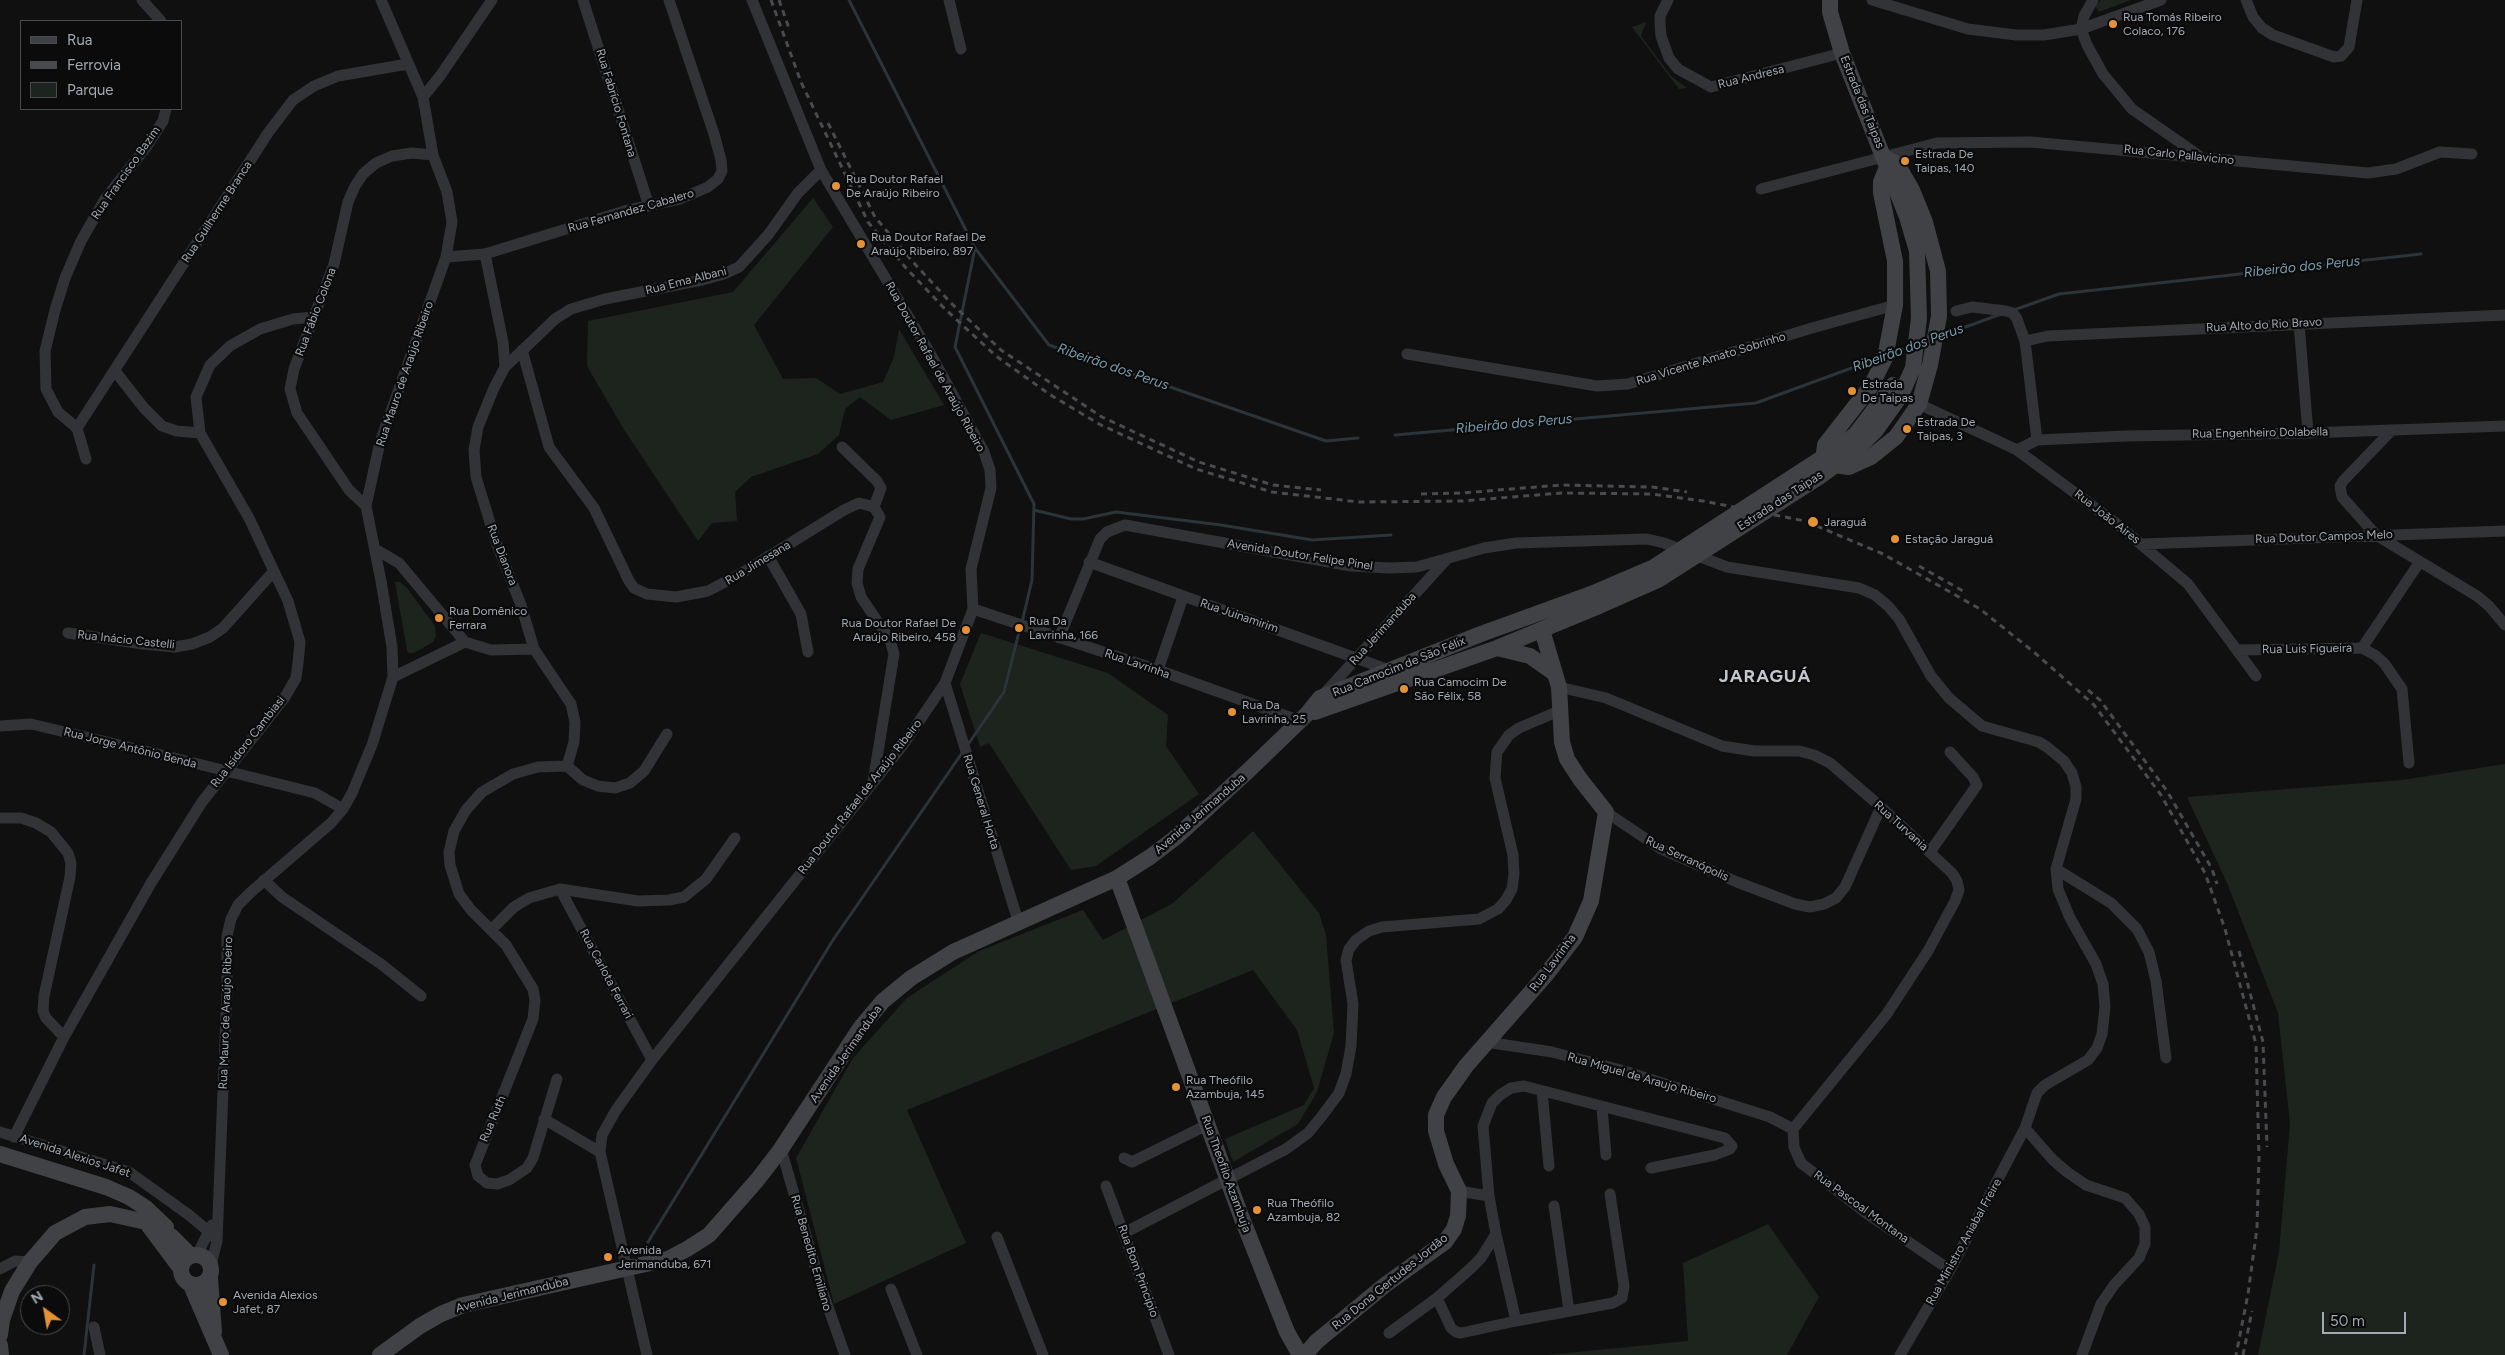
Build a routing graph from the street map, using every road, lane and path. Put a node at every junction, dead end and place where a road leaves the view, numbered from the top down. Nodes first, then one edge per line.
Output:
1 (142, 0) edge
2 (380, 0) edge
3 (492, 0) edge
4 (583, 0) edge
5 (669, 0) edge
6 (752, 0) edge
7 (949, 0) edge
8 (1668, 0) edge
9 (1830, 0) edge
10 (1872, 0) edge
11 (2093, 0) edge
12 (2161, 0) edge
13 (2246, 0) edge
14 (2357, 0) edge
15 (160, 20) edge
16 (2081, 29) junction
17 (961, 49) dead end
18 (1842, 53) junction
19 (408, 64) junction
20 (423, 97) junction
21 (166, 110) edge
22 (2472, 154) dead end
23 (433, 155) junction
24 (2200, 156) junction
25 (1886, 162) junction
26 (822, 170) junction
27 (1762, 189) dead end
28 (649, 206) junction
29 (485, 254) junction
30 (446, 258) junction
31 (1895, 305) junction
32 (1956, 311) dead end
33 (2505, 315) edge
34 (314, 317) junction
35 (2299, 323) junction
36 (2025, 341) junction
37 (522, 350) junction
38 (1407, 354) dead end
39 (505, 367) junction
40 (115, 371) junction
41 (1919, 404) junction
42 (2505, 426) edge
43 (77, 428) junction
44 (2392, 430) junction
45 (200, 433) junction
46 (2308, 433) junction
47 (2037, 440) junction
48 (842, 447) dead end
49 (2016, 450) junction
50 (86, 459) dead end
51 (366, 506) junction
52 (874, 507) junction
53 (2505, 531) edge
54 (2376, 535) junction
55 (2142, 544) junction
56 (375, 549) junction
57 (768, 556) junction
58 (1446, 560) junction
59 (1089, 562) junction
60 (2419, 562) junction
61 (274, 572) junction
62 (1183, 597) junction
63 (1595, 600) junction
64 (973, 609) junction
65 (2505, 625) edge
66 (1542, 630) junction
67 (68, 633) dead end
68 (1059, 638) junction
69 (465, 642) junction
70 (1497, 648) junction
71 (2362, 648) junction
72 (534, 649) junction
73 (2238, 650) junction
74 (808, 652) dead end
75 (1356, 658) junction
76 (1158, 670) junction
77 (1389, 670) junction
78 (2256, 676) dead end
79 (393, 677) junction
80 (1557, 680) junction
81 (945, 683) junction
82 (1320, 698) junction
83 (1561, 710) junction
84 (1304, 717) junction
85 (0, 726) edge
86 (667, 734) dead end
87 (1950, 752) dead end
88 (2409, 763) dead end
89 (567, 766) junction
90 (224, 772) junction
91 (873, 784) junction
92 (1881, 807) junction
93 (343, 809) junction
94 (1606, 812) junction
95 (0, 818) edge
96 (735, 838) dead end
97 (1930, 852) junction
98 (2056, 869) junction
99 (1117, 878) junction
100 (264, 880) junction
101 (560, 889) junction
102 (1018, 921) junction
103 (492, 929) junction
104 (421, 996) dead end
105 (64, 1037) junction
106 (1486, 1042) junction
107 (2166, 1058) dead end
108 (652, 1060) junction
109 (557, 1079) dead end
110 (1542, 1091) junction
111 (1602, 1108) junction
112 (544, 1119) junction
113 (1208, 1125) junction
114 (2026, 1128) junction
115 (1793, 1129) junction
116 (0, 1132) edge
117 (14, 1137) junction
118 (781, 1149) junction
119 (600, 1152) junction
120 (0, 1154) edge
121 (1606, 1155) dead end
122 (1124, 1158) dead end
123 (1548, 1166) dead end
124 (1651, 1168) dead end
125 (1228, 1181) junction
126 (1106, 1186) dead end
127 (1459, 1191) junction
128 (120, 1193) junction
129 (1610, 1194) dead end
130 (1489, 1196) junction
131 (1554, 1206) dead end
132 (140, 1221) junction
133 (1124, 1233) junction
134 (1496, 1234) junction
135 (171, 1236) junction
136 (213, 1237) junction
137 (997, 1237) dead end
138 (194, 1255) junction
139 (30, 1262) junction
140 (628, 1268) junction
141 (0, 1269) edge
142 (181, 1270) junction
143 (1950, 1270) junction
144 (210, 1272) junction
145 (191, 1285) junction
146 (891, 1290) dead end
147 (1437, 1298) junction
148 (1569, 1311) junction
149 (1516, 1321) junction
150 (94, 1327) dead end
151 (1389, 1333) dead end
152 (0, 1335) edge
153 (213, 1337) junction
154 (0, 1345) edge
155 (1, 1355) edge
156 (100, 1355) edge
157 (221, 1355) edge
158 (380, 1355) edge
159 (647, 1355) edge
160 (845, 1355) edge
161 (917, 1355) edge
162 (1043, 1355) edge
163 (1169, 1355) edge
164 (1300, 1355) edge
165 (1306, 1355) edge
166 (1900, 1355) edge
167 (2082, 1355) edge

1 - 15 street
2 - 19 street, Rua Mauro de Araújo Ribeiro
3 - 20 street
4 - 28 street, Rua Fabrício Fontana
5 - 28 street, Rua Fernandez Cabalero
6 - 26 street, Rua Doutor Rafael de Araújo Ribeiro
7 - 17 street
8 - 18 street, Rua Andresa
9 - 18 main road, Estrada das Taipas
10 - 16 street
11 - 16 street
12 - 16 street
13 - 14 street
16 - 24 street
18 - 25 main road, Estrada das Taipas
19 - 20 street, Rua Mauro de Araújo Ribeiro
19 - 40 street, Rua Guilherme Branca
20 - 23 street, Rua Mauro de Araújo Ribeiro
21 - 43 street, Rua Francisco Bazim
22 - 24 street, Rua Carlo Pallavicino
23 - 30 street, Rua Mauro de Araújo Ribeiro
23 - 34 street, Rua Fábio Colona
24 - 25 street, Rua Carlo Pallavicino
25 - 27 street, Rua Carlo Pallavicino
25 - 31 main road
25 - 41 main road
25 - 63 main road, Estrada das Taipas, bridge
26 - 37 street, Rua Ema Albani
26 - 64 street, Rua Doutor Rafael de Araújo Ribeiro
28 - 29 street, Rua Fernandez Cabalero
29 - 30 street, Rua Fernandez Cabalero
29 - 39 street
30 - 51 street, Rua Mauro de Araújo Ribeiro
31 - 38 street, Rua Vicente Amato Sobrinho
31 - 41 main road
32 - 36 street
33 - 35 street, Rua Alto do Rio Bravo
34 - 45 street
34 - 51 street, Rua Fábio Colona
35 - 36 street, Rua Alto do Rio Bravo
35 - 46 street
36 - 47 street
37 - 39 street, Rua Ema Albani
37 - 57 street, Rua Jimesana
39 - 72 street, Rua Dianora
40 - 43 street, Rua Guilherme Branca
40 - 45 street
41 - 49 street, Rua João Aires
42 - 44 street, Rua Engenheiro Dolabella
43 - 50 street
44 - 46 street, Rua Engenheiro Dolabella
44 - 54 street
45 - 61 street, Rua Isidoro Cambiasi
46 - 47 street, Rua Engenheiro Dolabella
47 - 49 street, Rua Engenheiro Dolabella
48 - 52 street
49 - 55 street, Rua João Aires
51 - 56 street, Rua Mauro de Araújo Ribeiro
52 - 57 street, Rua Jimesana
52 - 91 street
53 - 54 street, Rua Doutor Campos Melo
54 - 55 street, Rua Doutor Campos Melo
54 - 60 street
55 - 73 street, Rua João Aires
56 - 69 street
56 - 79 street, Rua Mauro de Araújo Ribeiro
57 - 74 street
58 - 59 street, Avenida Doutor Felipe Pinel
58 - 75 street, Rua Jerimanduba
58 - 98 street, Avenida Doutor Felipe Pinel
59 - 62 street, Rua Juinamirim
59 - 68 street, Avenida Doutor Felipe Pinel
60 - 65 street
60 - 71 street
61 - 67 street, Rua Inácio Castelli
61 - 90 street, Rua Isidoro Cambiasi
62 - 75 street, Rua Juinamirim
62 - 76 street
63 - 66 main road, Rua Camocim de São Félix
63 - 77 main road, Rua Camocim de São Félix
64 - 68 street, Rua Lavrinha
64 - 81 street, Rua Doutor Rafael de Araújo Ribeiro
66 - 70 main road, Rua Camocim de São Félix
66 - 80 main road, Rua Serranópolis
68 - 76 street, Rua Lavrinha
69 - 72 street
69 - 79 street
70 - 80 main road
70 - 84 main road, Rua Camocim de São Félix
71 - 73 street, Rua Luis Figueira
71 - 88 street, Rua Luis Figueira
72 - 89 street, Rua Dianora
73 - 78 street, Rua João Aires
75 - 77 street, Rua Juinamirim
75 - 82 street, Rua Jerimanduba
76 - 84 street, Rua Lavrinha
77 - 82 main road, Rua Camocim de São Félix
79 - 93 street, Rua Mauro de Araújo Ribeiro
80 - 83 main road, Rua Serranópolis
80 - 92 street, Rua Turvania
81 - 91 street, Rua Doutor Rafael de Araújo Ribeiro
81 - 102 street, Rua General Horta
82 - 84 main road, Rua Camocim de São Félix
83 - 94 main road, Rua Serranópolis
83 - 125 street
84 - 99 main road, Avenida Jerimanduba
85 - 90 street, Rua Jorge Antônio Benda
86 - 89 street
87 - 97 street
89 - 103 street
90 - 93 street, Rua Jorge Antônio Benda
90 - 105 street, Rua Isidoro Cambiasi
91 - 108 street, Rua Doutor Rafael de Araújo Ribeiro
92 - 94 street, Rua Serranópolis
92 - 97 street, Rua Turvania
93 - 100 street, Rua Mauro de Araújo Ribeiro
94 - 106 main road, Rua Lavrinha
95 - 105 street
96 - 101 street
97 - 115 street, Rua Turvania
98 - 107 street
98 - 114 street, Avenida Doutor Felipe Pinel
99 - 102 main road, Avenida Jerimanduba
99 - 113 main road, Rua Theofilo Azambuja
100 - 104 street
100 - 136 street, Rua Mauro de Araújo Ribeiro
101 - 103 street
101 - 108 street, Rua Carlota Ferrari
102 - 118 main road, Avenida Jerimanduba
103 - 112 street, Rua Ruth
105 - 117 street, Rua Isidoro Cambiasi
106 - 115 street, Rua Miguel de Araujo Ribeiro
106 - 127 main road, Rua Dona Gertudes Jordão
108 - 119 street, Rua Doutor Rafael de Araújo Ribeiro
109 - 112 street, Rua Ruth
110 - 111 street
110 - 123 street
110 - 130 street
111 - 121 street
111 - 124 street
112 - 119 street
113 - 122 street
113 - 125 main road, Rua Theofilo Azambuja
114 - 143 street, Rua Ministro Aniabal Freire
114 - 167 street
115 - 143 street, Rua Pascoal Montana
116 - 117 street, Avenida Alexios Jafet
117 - 136 street, Avenida Alexios Jafet
118 - 140 main road, Avenida Jerimanduba
118 - 160 street, Rua Benedito Emiliano
119 - 140 street, Rua Doutor Rafael de Araújo Ribeiro
120 - 128 main road, Avenida Alexios Jafet
125 - 133 street
125 - 164 main road, Rua Theofilo Azambuja
126 - 133 street, Rua Bom Principio
127 - 130 street
127 - 165 main road, Rua Dona Gertudes Jordão
128 - 132 main road, Avenida Alexios Jafet
128 - 135 main road, Avenida Alexios Jafet
129 - 148 street
130 - 134 street
131 - 148 street
132 - 135 main road
132 - 139 main road
132 - 142 main road, Avenida Alexios Jafet
133 - 163 street, Rua Bom Principio
134 - 147 street
134 - 149 street
135 - 138 main road
136 - 138 street, Rua Mauro de Araújo Ribeiro
136 - 144 street, Rua Mauro de Araújo Ribeiro
137 - 162 street
138 - 142 main road
138 - 144 main road
139 - 141 street
139 - 152 main road
140 - 158 main road, Avenida Jerimanduba
140 - 159 street, Rua Doutor Rafael de Araújo Ribeiro
142 - 145 main road
143 - 166 street, Rua Ministro Aniabal Freire
144 - 145 main road
144 - 153 main road
145 - 153 main road
146 - 161 street
147 - 149 street
147 - 151 street
148 - 149 street
150 - 156 street
153 - 157 main road
154 - 155 main road

